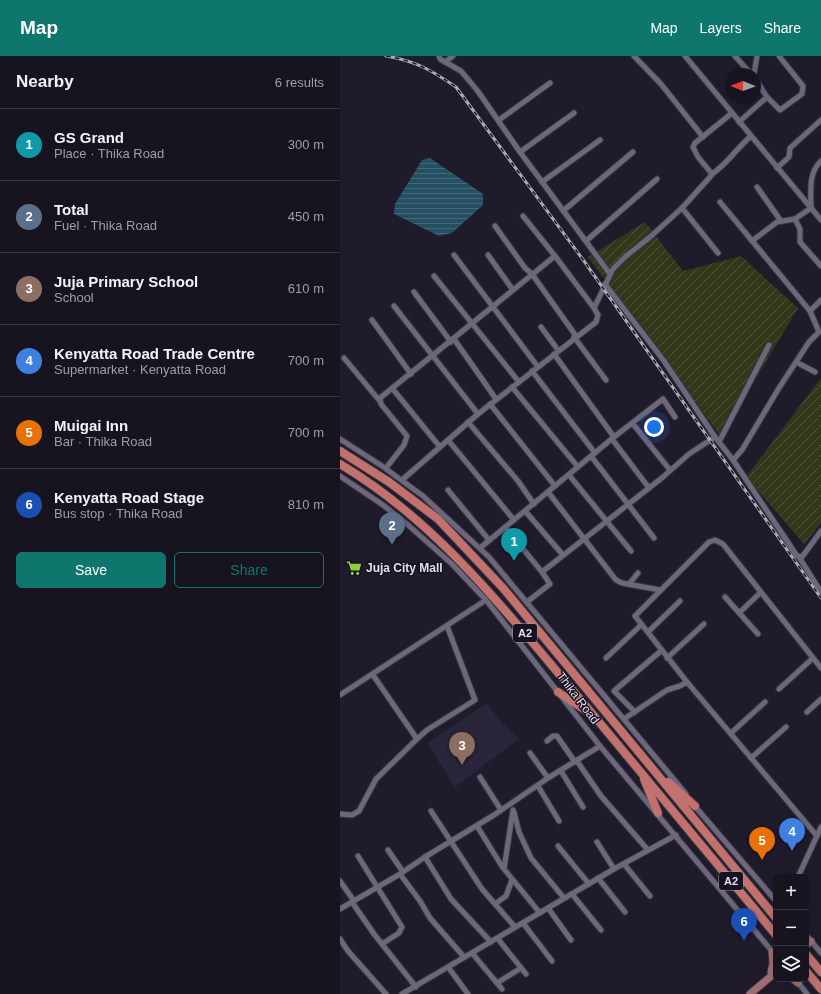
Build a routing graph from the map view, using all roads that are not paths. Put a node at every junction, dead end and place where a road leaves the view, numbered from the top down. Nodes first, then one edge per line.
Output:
1 (439, 56) edge
2 (453, 56) edge
3 (634, 56) edge
4 (685, 56) edge
5 (735, 56) edge
6 (757, 56) edge
7 (779, 56) edge
8 (445, 62) junction
9 (746, 68) edge
10 (754, 68) edge
11 (550, 83) dead end
12 (761, 88) edge
13 (767, 97) junction
14 (574, 113) dead end
15 (732, 113) junction
16 (499, 120) junction
17 (821, 120) edge
18 (739, 122) junction
19 (751, 136) junction
20 (703, 137) junction
21 (600, 140) dead end
22 (520, 152) junction
23 (633, 152) dead end
24 (821, 161) edge
25 (777, 168) junction
26 (712, 174) junction
27 (657, 179) dead end
28 (542, 182) junction
29 (757, 187) dead end
30 (720, 202) dead end
31 (682, 208) junction
32 (811, 208) junction
33 (563, 211) junction
34 (523, 216) dead end
35 (795, 220) junction
36 (821, 220) edge
37 (782, 221) junction
38 (495, 226) dead end
39 (586, 241) junction
40 (752, 241) junction
41 (718, 253) dead end
42 (454, 255) dead end
43 (488, 255) dead end
44 (555, 256) junction
45 (821, 266) edge
46 (532, 274) junction
47 (610, 274) junction
48 (434, 276) dead end
49 (606, 284) junction
50 (512, 290) junction
51 (414, 292) dead end
52 (821, 300) edge
53 (394, 306) dead end
54 (494, 307) junction
55 (594, 308) junction
56 (810, 311) junction
57 (372, 320) dead end
58 (472, 323) junction
59 (541, 327) dead end
60 (820, 332) edge
61 (575, 337) junction
62 (452, 340) junction
63 (769, 345) dead end
64 (556, 352) junction
65 (432, 357) junction
66 (344, 358) dead end
67 (796, 362) junction
68 (538, 367) junction
69 (532, 371) junction
70 (815, 372) dead end
71 (411, 374) junction
72 (606, 380) dead end
73 (518, 382) junction
74 (512, 386) junction
75 (392, 388) junction
76 (496, 399) junction
77 (379, 400) junction
78 (490, 404) junction
79 (478, 414) junction
80 (675, 417) dead end
81 (468, 422) junction
82 (633, 424) junction
83 (613, 438) junction
84 (340, 439) edge
85 (448, 440) junction
86 (717, 440) junction
87 (440, 447) junction
88 (340, 451) edge
89 (593, 455) junction
90 (733, 460) junction
91 (340, 464) edge
92 (578, 467) junction
93 (386, 468) junction
94 (670, 470) junction
95 (569, 475) junction
96 (340, 476) edge
97 (402, 480) junction
98 (555, 486) junction
99 (649, 488) junction
100 (448, 490) dead end
101 (548, 492) junction
102 (534, 504) junction
103 (628, 504) junction
104 (525, 511) junction
105 (514, 520) junction
106 (606, 521) junction
107 (505, 527) junction
108 (821, 531) edge
109 (583, 538) junction
110 (654, 538) dead end
111 (489, 540) junction
112 (480, 548) junction
113 (631, 551) dead end
114 (563, 555) junction
115 (799, 557) junction
116 (542, 572) junction
117 (638, 573) dead end
118 (629, 584) junction
119 (660, 590) junction
120 (821, 592) edge
121 (760, 593) junction
122 (725, 597) dead end
123 (486, 600) junction
124 (680, 601) dead end
125 (527, 602) junction
126 (739, 613) junction
127 (704, 624) dead end
128 (641, 625) junction
129 (447, 626) junction
130 (648, 632) junction
131 (758, 634) dead end
132 (662, 650) junction
133 (606, 658) dead end
134 (667, 658) junction
135 (813, 658) junction
136 (821, 668) edge
137 (373, 675) junction
138 (687, 682) junction
139 (779, 689) dead end
140 (558, 692) junction
141 (340, 695) edge
142 (821, 699) edge
143 (765, 702) dead end
144 (635, 712) junction
145 (807, 712) dead end
146 (592, 714) junction
147 (624, 719) junction
148 (786, 727) dead end
149 (731, 733) junction
150 (417, 739) junction
151 (547, 741) dead end
152 (600, 746) junction
153 (530, 753) dead end
154 (751, 758) junction
155 (576, 761) junction
156 (651, 767) junction
157 (561, 771) junction
158 (641, 772) junction
159 (480, 777) dead end
160 (548, 778) junction
161 (538, 786) junction
162 (511, 804) junction
163 (695, 806) junction
164 (583, 807) dead end
165 (501, 810) junction
166 (513, 810) junction
167 (430, 811) dead end
168 (658, 813) junction
169 (340, 814) edge
170 (559, 821) dead end
171 (477, 826) junction
172 (821, 827) edge
173 (676, 836) junction
174 (817, 836) junction
175 (450, 842) junction
176 (596, 842) dead end
177 (558, 846) dead end
178 (388, 850) dead end
179 (648, 850) junction
180 (358, 856) dead end
181 (425, 857) junction
182 (624, 864) junction
183 (504, 869) junction
184 (614, 869) junction
185 (401, 873) junction
186 (799, 874) edge
187 (598, 878) junction
188 (512, 880) junction
189 (340, 881) edge
190 (589, 884) junction
191 (376, 888) junction
192 (572, 894) junction
193 (650, 896) dead end
194 (773, 897) edge
195 (564, 898) junction
196 (353, 902) junction
197 (495, 904) junction
198 (548, 908) junction
199 (340, 909) edge
200 (540, 912) junction
201 (625, 912) dead end
202 (773, 914) edge
203 (523, 923) junction
204 (515, 927) junction
205 (601, 930) dead end
206 (773, 931) edge
207 (498, 938) junction
208 (340, 939) edge
209 (571, 940) dead end
210 (491, 942) junction
211 (809, 942) edge
212 (382, 944) junction
213 (472, 953) junction
214 (773, 953) edge
215 (821, 953) edge
216 (464, 957) junction
217 (809, 958) edge
218 (552, 961) dead end
219 (773, 962) edge
220 (448, 967) junction
221 (521, 968) junction
222 (821, 972) edge
223 (526, 974) dead end
224 (772, 975) edge
225 (809, 975) edge
226 (797, 982) edge
227 (497, 983) junction
228 (416, 986) junction
229 (502, 989) dead end
230 (821, 989) edge
231 (386, 994) edge
232 (402, 994) edge
233 (468, 994) edge
234 (750, 994) edge
235 (807, 994) edge

1 - 8 street
2 - 8 street
3 - 20 street
4 - 15 street
5 - 9 street
6 - 10 street
7 - 13 street
8 - 16 street
11 - 16 street
12 - 13 street
13 - 18 street
14 - 22 street
15 - 18 street
15 - 20 street
16 - 22 street
17 - 25 street
18 - 19 street
19 - 25 street
19 - 26 street
20 - 26 street
21 - 28 street
22 - 28 street
23 - 33 street
24 - 32 street
25 - 32 street
26 - 31 street
27 - 39 street
28 - 33 street
29 - 37 street
30 - 40 street
31 - 41 street
31 - 47 street
32 - 35 street
32 - 36 street
33 - 39 street
34 - 44 street
35 - 37 street
35 - 45 street
37 - 40 street
38 - 46 street
39 - 47 street
40 - 56 street
42 - 54 street
43 - 50 street
44 - 46 street
44 - 55 street
46 - 50 street
46 - 61 street
47 - 49 street
48 - 58 street
49 - 55 street
49 - 86 street
50 - 54 street
51 - 62 street
52 - 56 street
53 - 65 street
54 - 58 street
54 - 68 street
55 - 61 street
56 - 60 street
57 - 71 street
58 - 62 street
58 - 73 street
59 - 64 street
60 - 67 street
61 - 64 street
61 - 72 street
62 - 65 street
62 - 76 street
63 - 86 street
64 - 68 street
64 - 83 street
65 - 71 street
65 - 79 street
66 - 77 street
67 - 70 street
67 - 90 street
68 - 69 street
69 - 73 street
69 - 89 street
71 - 75 street
73 - 74 street
74 - 76 street
74 - 92 street
75 - 77 street
75 - 87 street
76 - 78 street
77 - 93 street
78 - 79 street
78 - 98 street
79 - 81 street
80 - 82 street
81 - 85 street
81 - 102 street
82 - 83 street
82 - 94 street
83 - 89 street
83 - 99 street
84 - 93 street, Thika Road
85 - 87 street
85 - 105 street
86 - 90 street
86 - 94 street
87 - 97 street
88 - 156 highway, Thika Road / A2
89 - 92 street
89 - 103 street
90 - 115 street
91 - 146 highway, Thika Road / A2
92 - 95 street
93 - 97 street, Thika Road
94 - 99 street
95 - 98 street
95 - 106 street
96 - 123 street, Thika Road
97 - 112 street, Thika Road
98 - 101 street
99 - 103 street
100 - 111 street
101 - 102 street
101 - 109 street
102 - 104 street
103 - 106 street
103 - 110 street
104 - 105 street
104 - 114 street
105 - 107 street
106 - 109 street
106 - 113 street
107 - 111 street
107 - 116 street
108 - 115 street
109 - 114 street
109 - 118 street
111 - 112 street
112 - 125 street, Thika Road
114 - 116 street
115 - 120 street
116 - 125 street
117 - 118 street
118 - 119 street
119 - 121 street
119 - 128 street
121 - 126 street
121 - 135 street
122 - 126 street
123 - 129 street
123 - 140 street, Thika Road
124 - 130 street
125 - 147 street, Thika Road
126 - 131 street
127 - 134 street
128 - 130 street
128 - 133 street
129 - 137 street
129 - 150 street
130 - 132 street
132 - 134 street
132 - 144 street
134 - 138 street
135 - 136 street
135 - 139 street
137 - 141 street
137 - 150 street
138 - 144 street
138 - 149 street
140 - 146 highway
140 - 152 street, Thika Road
142 - 145 street
143 - 149 street
144 - 147 street
146 - 158 highway, Thika Road / A2
147 - 163 street, Thika Road
148 - 154 street
149 - 154 street
150 - 169 street
151 - 155 street
152 - 155 street
152 - 168 street, Thika Road
153 - 160 street
154 - 174 street
155 - 157 street
155 - 179 street
156 - 163 highway
156 - 202 highway, Thika Road / A2
157 - 160 street
157 - 164 street
158 - 168 highway
158 - 206 highway, Thika Road / A2
159 - 165 street
160 - 161 street
161 - 162 street
161 - 170 street
162 - 165 street
162 - 166 street
163 - 194 street, Thika Road
165 - 171 street
166 - 183 street
166 - 195 street
167 - 175 street
168 - 173 street, Thika Road
171 - 175 street
171 - 183 street
172 - 174 street
173 - 179 street
173 - 214 street, Thika Road
174 - 186 street
175 - 181 street
175 - 197 street
176 - 184 street
177 - 190 street
178 - 185 street
179 - 182 street
180 - 191 street
181 - 185 street
181 - 210 street
182 - 184 street
182 - 193 street
183 - 188 street
184 - 187 street
185 - 191 street
185 - 216 street
187 - 190 street
187 - 201 street
188 - 197 street
188 - 200 street
189 - 196 street
190 - 192 street
191 - 196 street
191 - 212 street
192 - 195 street
192 - 205 street
195 - 198 street
196 - 199 street
196 - 212 street
197 - 204 street
198 - 200 street
198 - 209 street
200 - 203 street
203 - 204 street
203 - 218 street
204 - 207 street
207 - 210 street
207 - 221 street
208 - 231 street
210 - 213 street
211 - 215 street
212 - 228 street
213 - 216 street
213 - 227 street
216 - 220 street
217 - 222 highway
219 - 224 main road
220 - 228 street
220 - 233 street
221 - 223 street
221 - 227 street
224 - 234 main road
225 - 230 highway
226 - 235 street
227 - 229 street
228 - 232 street

